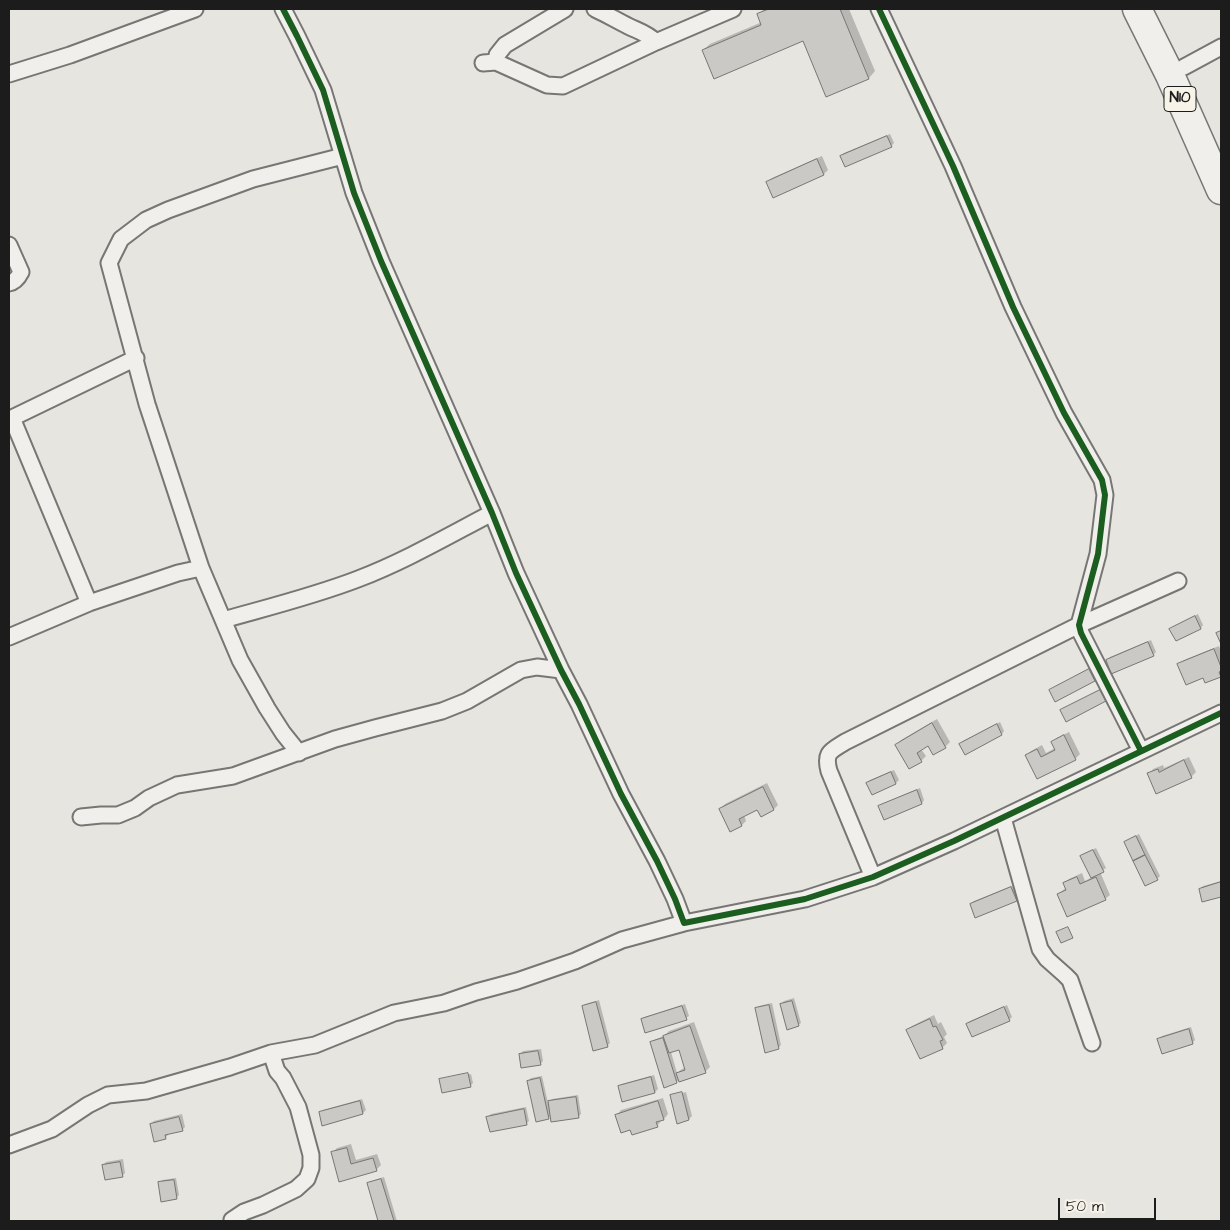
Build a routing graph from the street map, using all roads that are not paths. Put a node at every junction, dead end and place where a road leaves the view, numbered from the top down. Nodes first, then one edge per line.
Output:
1 (195, 9) edge
2 (283, 9) edge
3 (565, 9) edge
4 (594, 9) edge
5 (733, 9) edge
6 (879, 9) edge
7 (1137, 9) edge
8 (1157, 9) edge
9 (656, 42) junction
10 (1221, 47) edge
11 (1184, 67) junction
12 (9, 74) edge
13 (1221, 148) edge
14 (343, 156) junction
15 (1221, 190) edge
16 (9, 245) edge
17 (9, 283) edge
18 (136, 358) junction
19 (10, 418) edge
20 (492, 513) junction
21 (201, 568) junction
22 (1178, 581) dead end
23 (89, 603) junction
24 (223, 620) junction
25 (1079, 625) junction
26 (9, 637) edge
27 (561, 670) junction
28 (1221, 713) edge
29 (1141, 751) junction
30 (299, 753) junction
31 (81, 817) dead end
32 (1003, 818) junction
33 (873, 877) junction
34 (684, 923) junction
35 (1092, 1044) dead end
36 (271, 1054) junction
37 (9, 1145) edge
38 (232, 1221) edge

1 - 12 street
2 - 14 street
3 - 9 street
4 - 9 street
5 - 9 street
6 - 25 street
7 - 15 highway, N10
8 - 11 highway, N10
10 - 11 street
11 - 13 highway, N10
14 - 18 street
14 - 20 street
16 - 17 street
18 - 19 street
18 - 21 street
19 - 23 street
20 - 24 street
20 - 27 street
21 - 23 street
21 - 24 street
22 - 25 street
23 - 26 street
24 - 30 street
25 - 29 street
25 - 33 street
27 - 30 street
27 - 34 street
28 - 29 street
29 - 32 street
30 - 31 street
32 - 33 street
32 - 35 street
33 - 34 street
34 - 36 street
36 - 37 street
36 - 38 street

